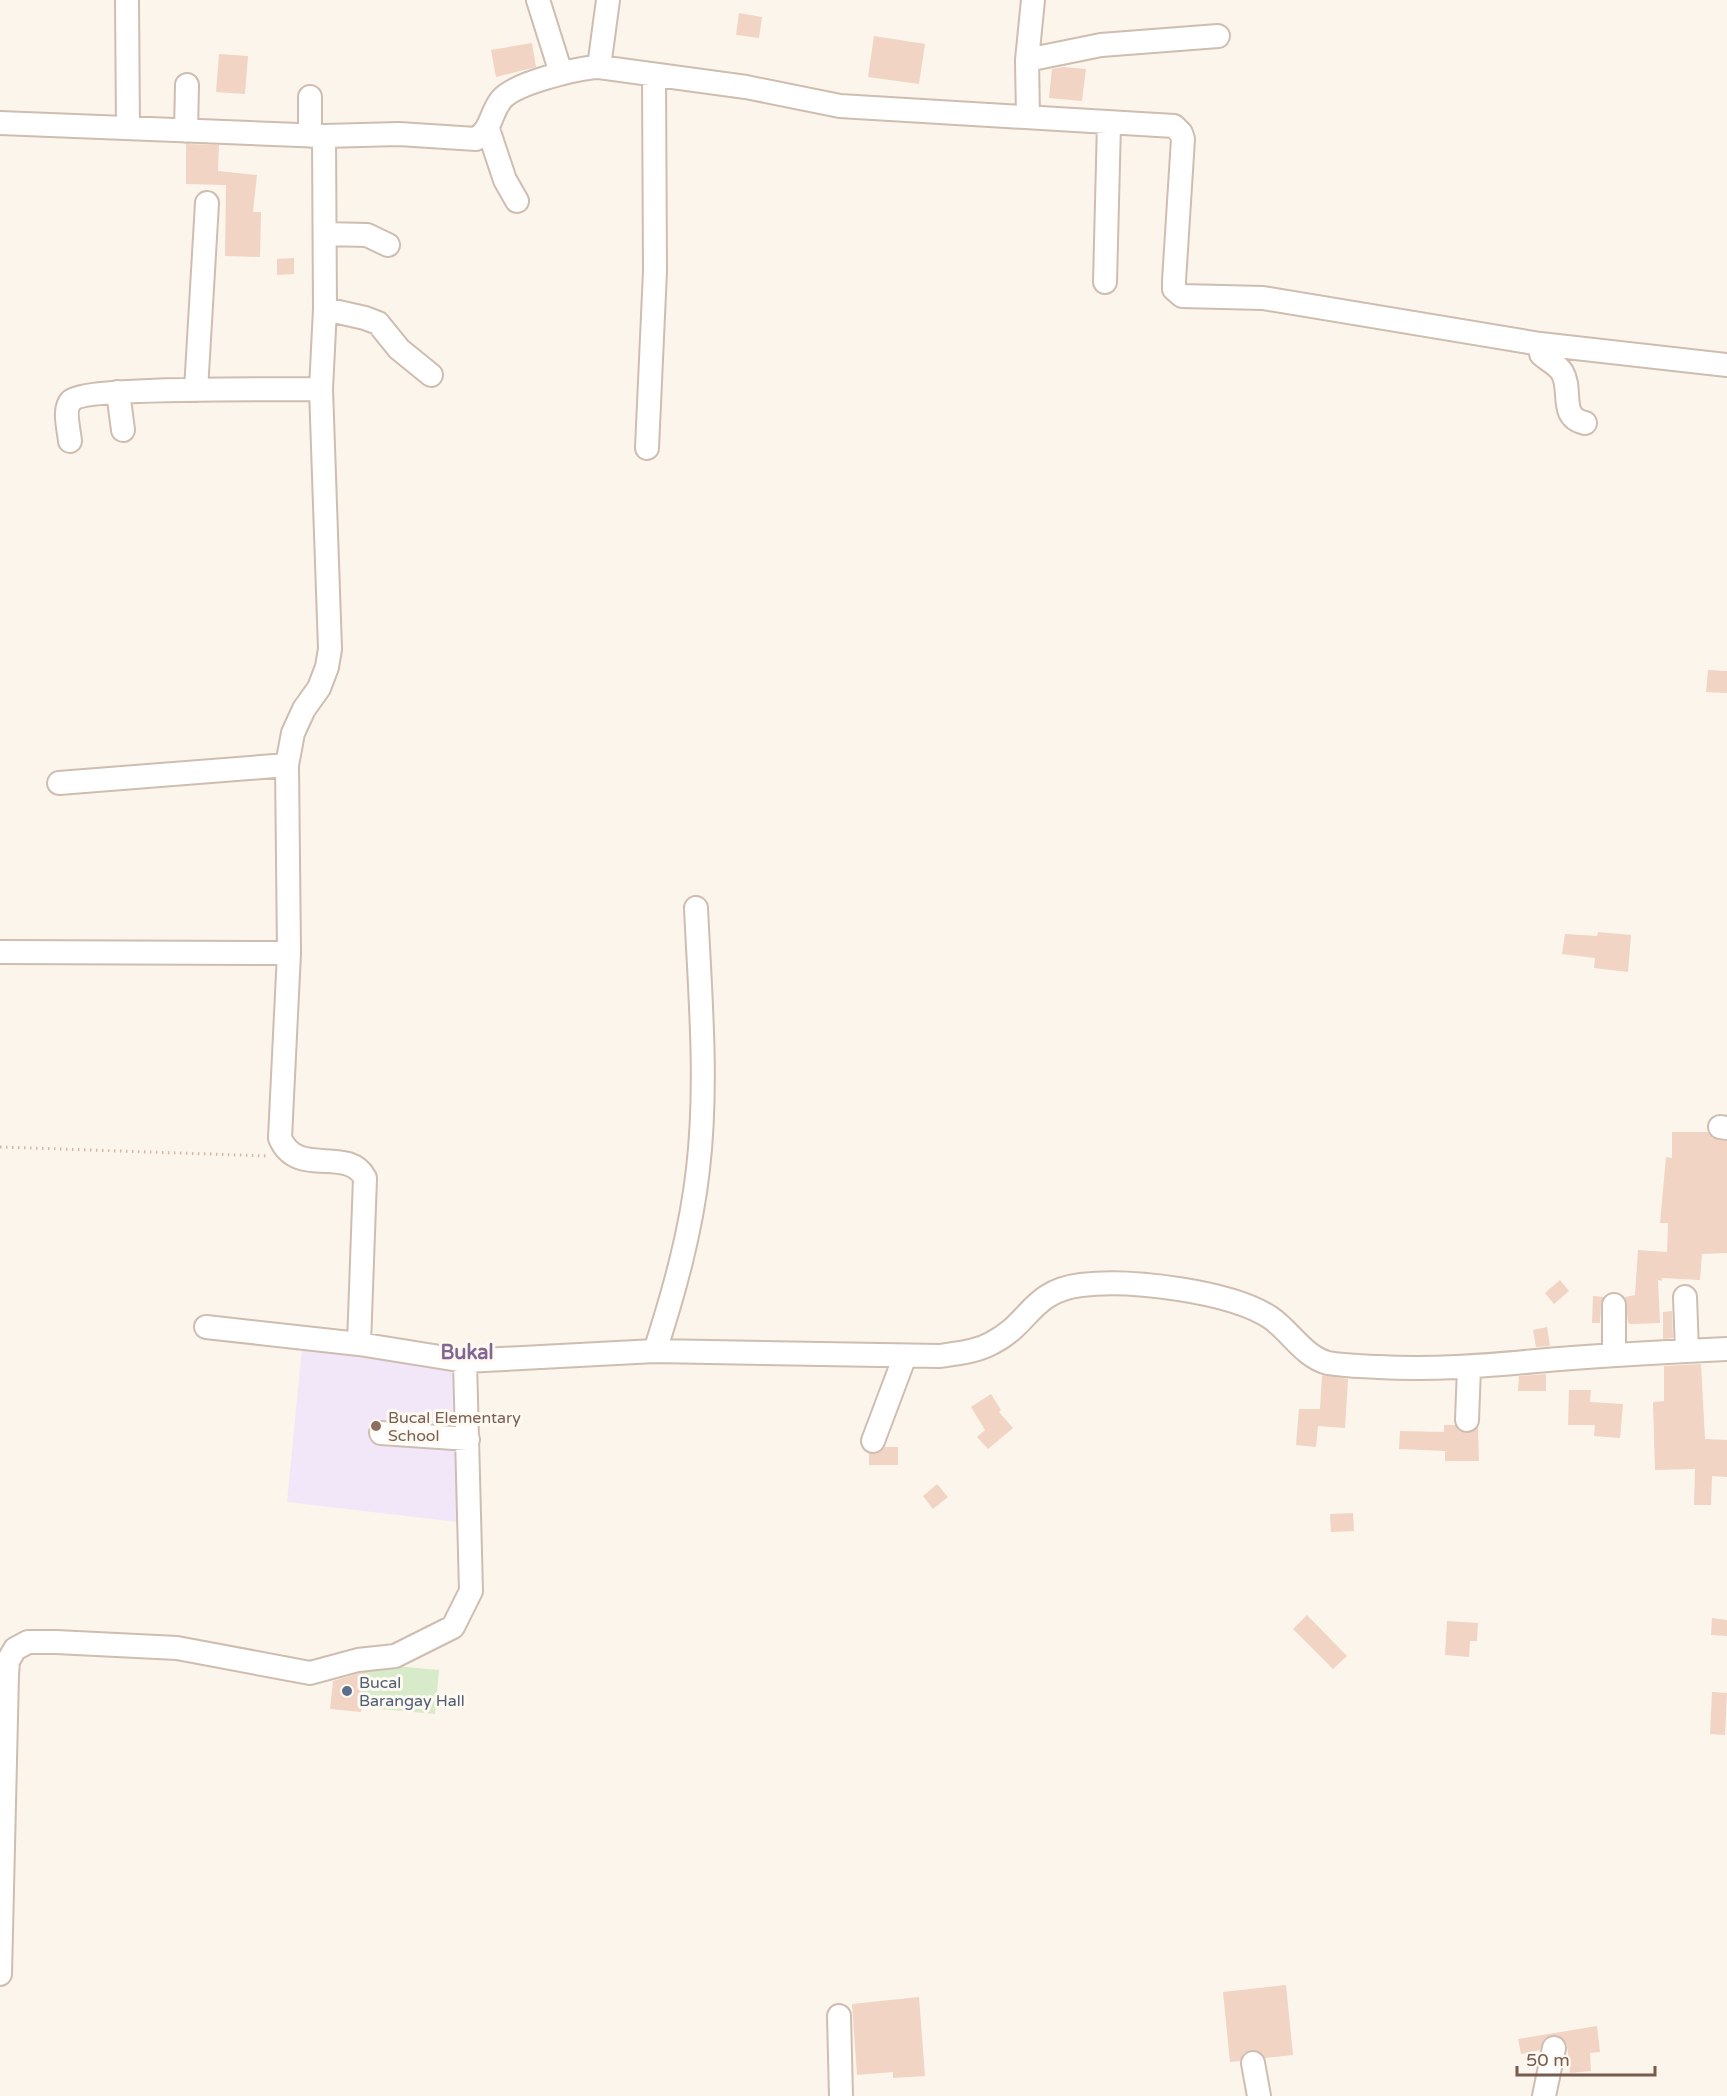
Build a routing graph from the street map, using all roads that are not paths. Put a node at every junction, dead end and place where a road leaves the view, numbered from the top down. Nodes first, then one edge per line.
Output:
1 (127, 0) edge
2 (538, 0) edge
3 (608, 0) edge
4 (1033, 0) edge
5 (1218, 36) dead end
6 (1027, 60) junction
7 (599, 67) junction
8 (561, 73) junction
9 (654, 75) junction
10 (187, 85) dead end
11 (310, 97) dead end
12 (1028, 117) junction
13 (0, 123) edge
14 (1109, 123) junction
15 (128, 128) junction
16 (488, 129) junction
17 (186, 131) junction
18 (317, 136) junction
19 (517, 201) dead end
20 (207, 203) dead end
21 (325, 234) junction
22 (388, 245) dead end
23 (1105, 282) dead end
24 (325, 309) junction
25 (1540, 344) junction
26 (1727, 365) edge
27 (431, 375) dead end
28 (321, 389) junction
29 (196, 390) junction
30 (118, 392) junction
31 (1585, 423) dead end
32 (123, 430) dead end
33 (70, 441) dead end
34 (647, 448) dead end
35 (287, 765) junction
36 (59, 783) dead end
37 (696, 908) dead end
38 (0, 952) edge
39 (289, 953) junction
40 (1685, 1297) dead end
41 (1614, 1305) dead end
42 (206, 1327) dead end
43 (359, 1344) junction
44 (1727, 1349) edge
45 (1687, 1351) junction
46 (655, 1352) junction
47 (1614, 1354) junction
48 (905, 1356) junction
49 (465, 1361) junction
50 (1469, 1368) junction
51 (1467, 1420) dead end
52 (381, 1433) dead end
53 (468, 1439) junction
54 (873, 1441) dead end
55 (0, 1974) edge
56 (839, 2016) dead end
57 (1554, 2048) dead end
58 (1253, 2063) dead end
59 (841, 2096) edge
60 (1259, 2096) edge
61 (1544, 2096) edge

1 - 15 street
2 - 8 street
3 - 7 street
4 - 6 street
5 - 6 street
6 - 12 street
7 - 8 street
7 - 9 street
8 - 16 street
9 - 12 street
9 - 34 street
10 - 17 street
11 - 18 street
12 - 14 street
13 - 15 street
14 - 23 street
14 - 25 street
15 - 17 street
16 - 18 street
16 - 19 street
17 - 18 street
18 - 21 street
20 - 29 street
21 - 22 street
21 - 24 street
24 - 27 street
24 - 28 street
25 - 26 street
25 - 31 street
28 - 29 street
28 - 35 street
29 - 30 street
30 - 32 street
30 - 33 street
35 - 36 street
35 - 39 street
37 - 46 street
38 - 39 street
39 - 43 street
40 - 45 street
41 - 47 street
42 - 43 street
43 - 49 street
44 - 45 street
45 - 47 street
46 - 48 street
46 - 49 street
47 - 50 street
48 - 50 street
48 - 54 street
49 - 53 street
50 - 51 street
52 - 53 street
53 - 55 street
56 - 59 street
57 - 61 street
58 - 60 street

